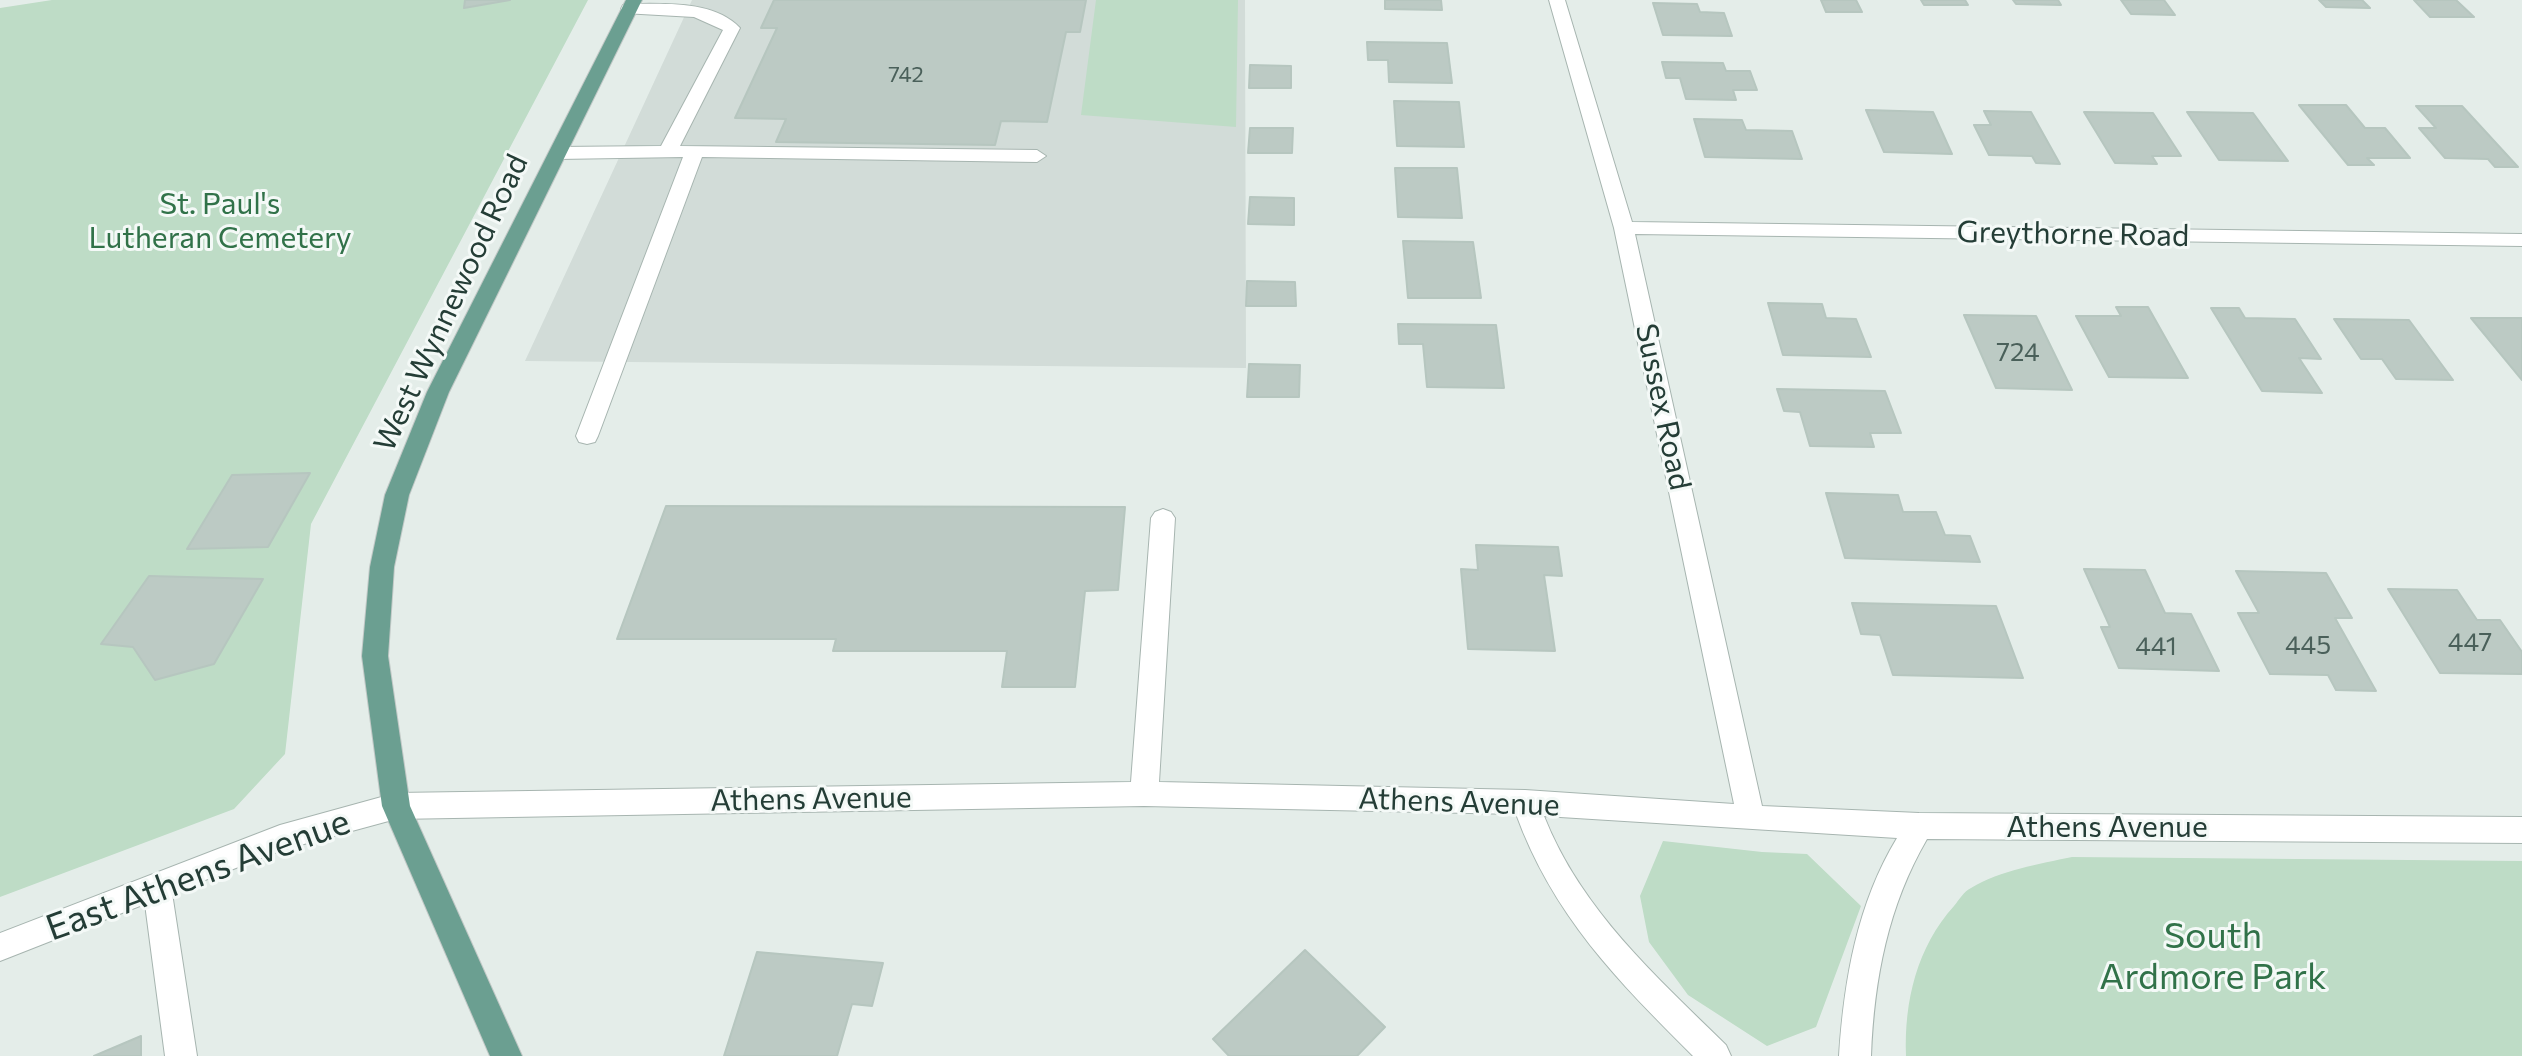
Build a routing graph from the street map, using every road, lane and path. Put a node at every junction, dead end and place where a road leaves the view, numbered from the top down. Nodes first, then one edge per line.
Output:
1 (1557, 0) edge
2 (632, 5) edge
3 (695, 151) junction
4 (667, 152) junction
5 (558, 153) junction
6 (1037, 156) dead end
7 (1624, 228) junction
8 (2522, 240) edge
9 (587, 436) dead end
10 (1163, 518) dead end
11 (1144, 794) junction
12 (1525, 802) junction
13 (396, 806) junction
14 (1751, 818) junction
15 (1919, 826) junction
16 (2522, 830) edge
17 (157, 888) junction
18 (0, 947) edge
19 (181, 1056) edge
20 (506, 1056) edge
21 (1715, 1056) edge
22 (1855, 1056) edge

1 - 7 street, Sussex Road
2 - 4 street
2 - 5 main road, West Wynnewood Road
3 - 4 street
3 - 6 street
3 - 9 street
4 - 5 street
5 - 13 main road, West Wynnewood Road
7 - 8 street, Greythorne Road
7 - 14 street, Sussex Road
10 - 11 street
11 - 12 street, Athens Avenue
11 - 13 street, Athens Avenue
12 - 14 street, Athens Avenue
12 - 21 street
13 - 17 street, East Athens Avenue
13 - 20 main road, West Wynnewood Road
14 - 15 street, Athens Avenue
15 - 16 street, Athens Avenue
15 - 22 street
17 - 18 street, East Athens Avenue
17 - 19 street

